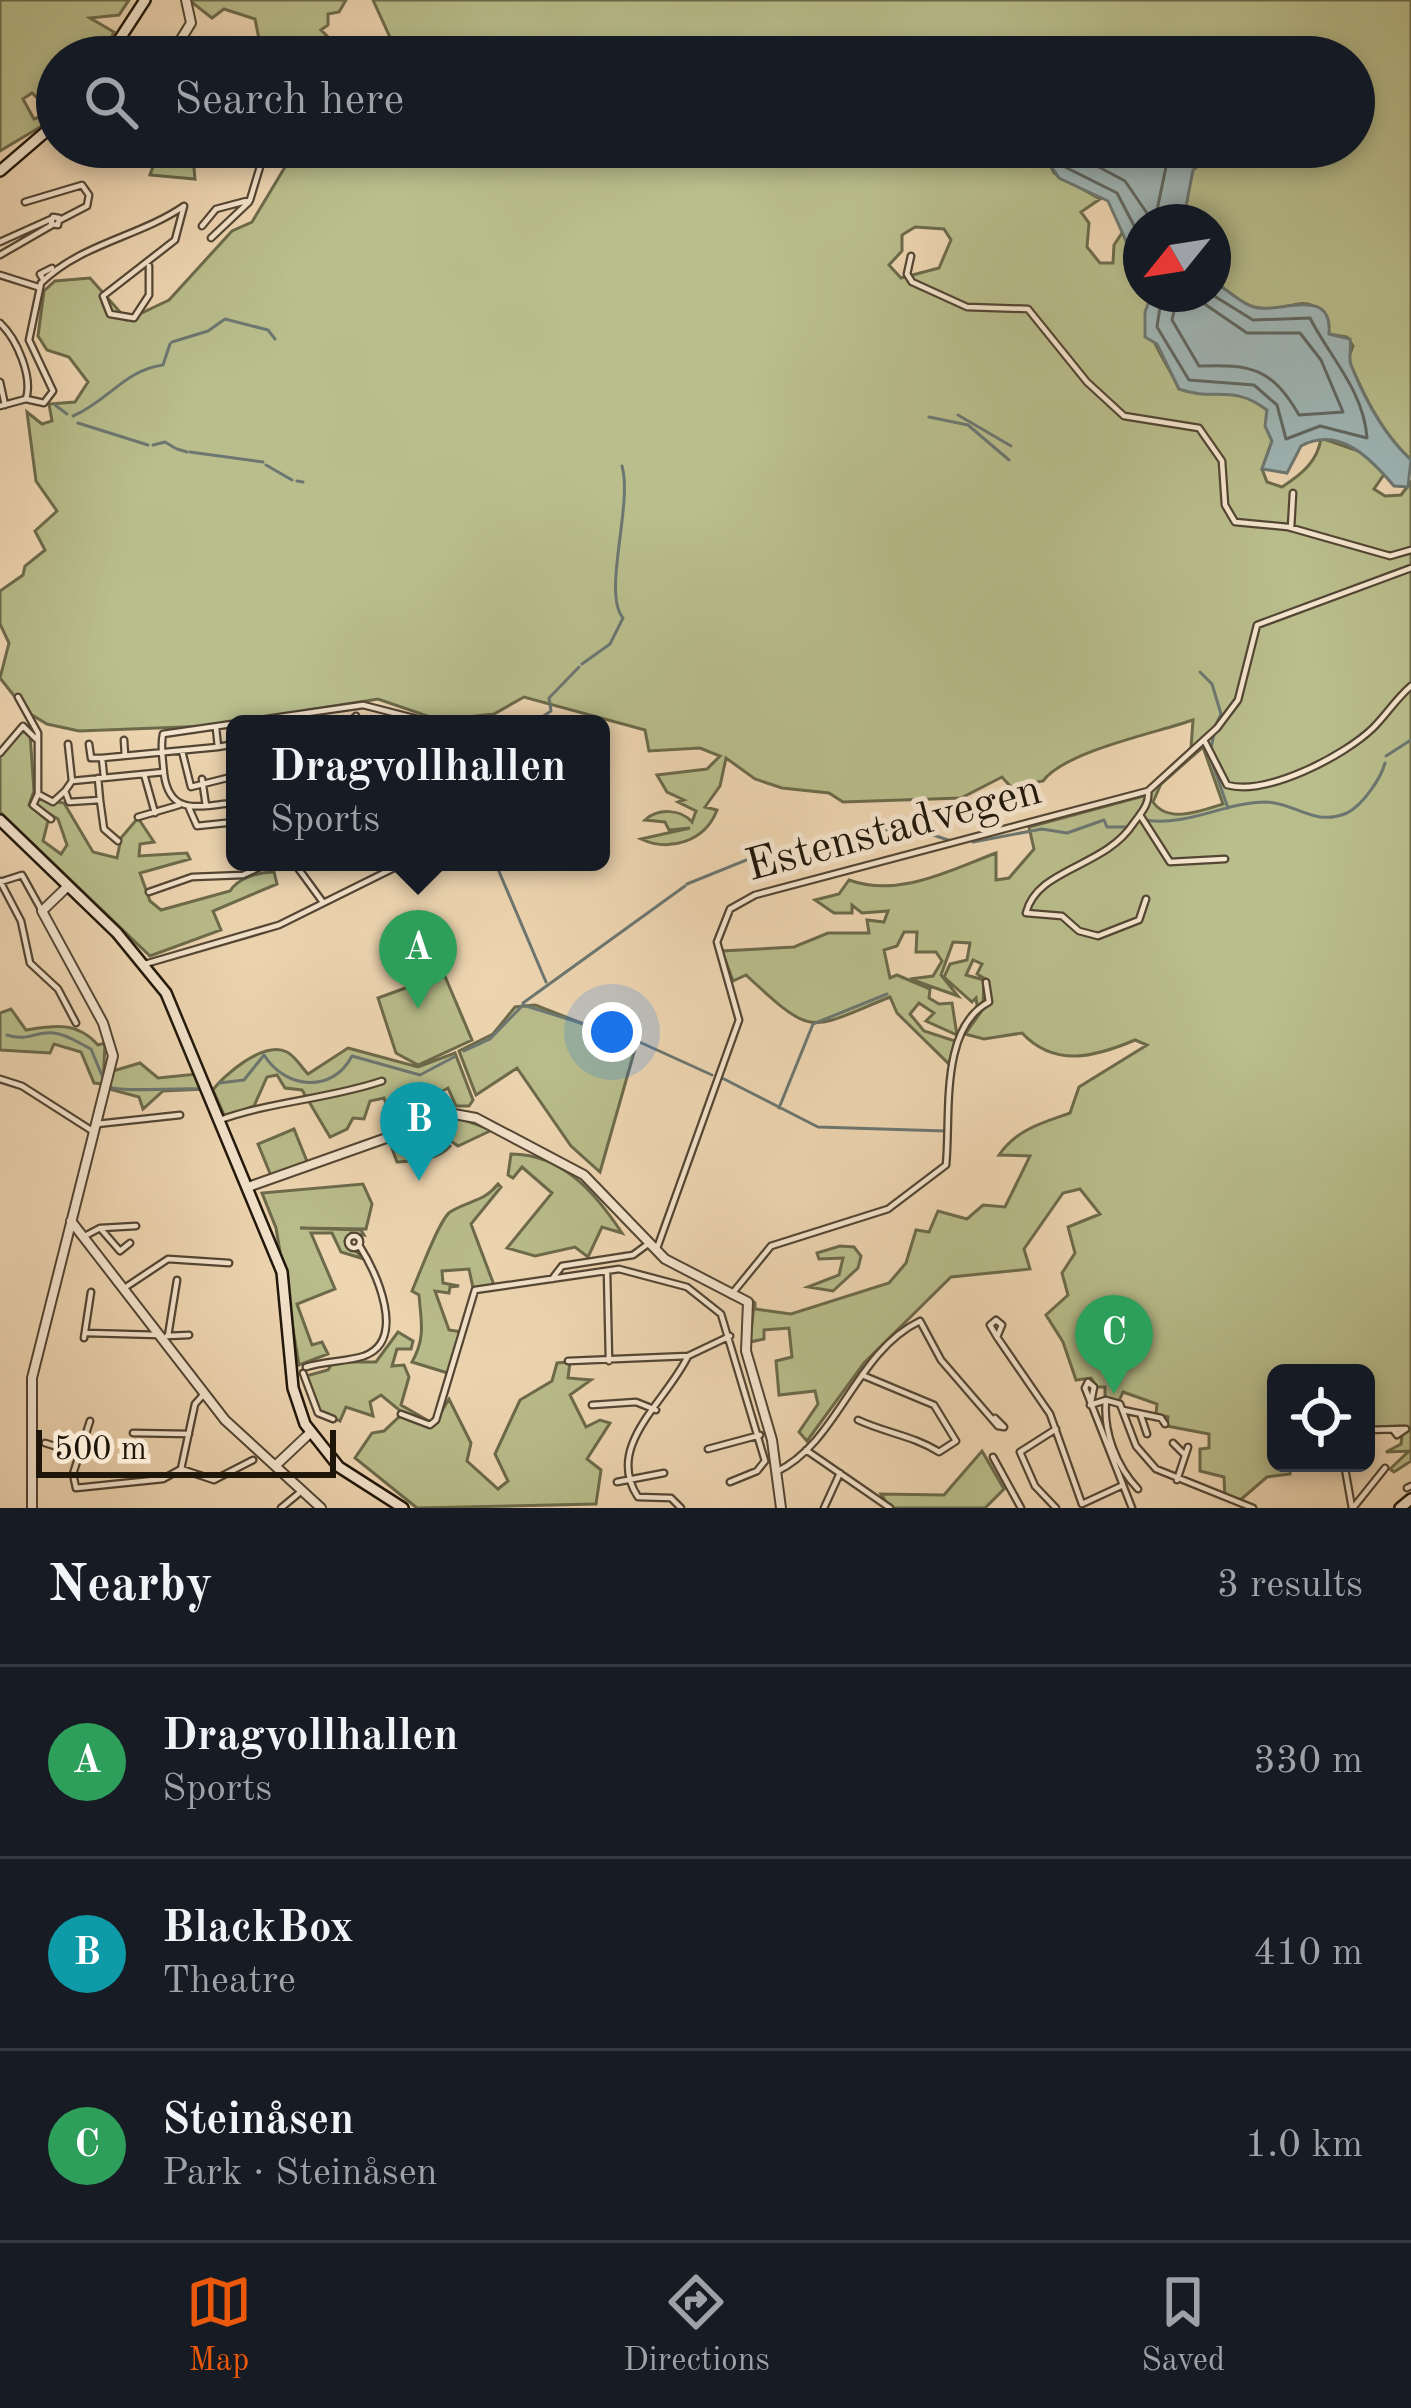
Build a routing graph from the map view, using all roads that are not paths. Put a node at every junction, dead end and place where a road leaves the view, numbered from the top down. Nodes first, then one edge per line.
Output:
1 (186, 0) edge
2 (143, 1) edge
3 (121, 36) edge
4 (183, 36) edge
5 (36, 140) edge
6 (260, 168) edge
7 (0, 171) edge
8 (26, 202) dead end
9 (249, 202) junction
10 (51, 222) junction
11 (202, 226) dead end
12 (212, 238) dead end
13 (0, 242) edge
14 (0, 255) edge
15 (911, 256) dead end
16 (148, 266) junction
17 (52, 268) dead end
18 (0, 275) edge
19 (44, 279) junction
20 (38, 287) junction
21 (0, 323) edge
22 (0, 384) edge
23 (26, 400) junction
24 (3, 406) edge
25 (1293, 493) dead end
26 (1291, 528) junction
27 (1411, 550) edge
28 (1411, 568) edge
29 (1411, 686) edge
30 (18, 697) dead end
31 (318, 715) edge
32 (402, 715) edge
33 (226, 727) edge
34 (216, 728) junction
35 (36, 739) junction
36 (124, 740) dead end
37 (1204, 740) junction
38 (89, 743) dead end
39 (143, 743) dead end
40 (68, 744) dead end
41 (226, 746) edge
42 (218, 747) junction
43 (182, 751) junction
44 (0, 753) edge
45 (162, 753) junction
46 (144, 754) junction
47 (125, 756) junction
48 (102, 758) junction
49 (164, 772) junction
50 (145, 774) junction
51 (101, 778) junction
52 (226, 778) edge
53 (72, 781) junction
54 (203, 783) junction
55 (65, 791) junction
56 (1148, 791) junction
57 (38, 794) junction
58 (100, 800) junction
59 (226, 804) edge
60 (179, 805) junction
61 (206, 806) junction
62 (189, 808) junction
63 (155, 813) junction
64 (1140, 815) junction
65 (138, 817) dead end
66 (51, 819) dead end
67 (0, 820) edge
68 (226, 823) edge
69 (118, 841) dead end
70 (1225, 859) dead end
71 (250, 871) edge
72 (300, 871) edge
73 (387, 871) edge
74 (0, 882) edge
75 (68, 890) junction
76 (148, 892) dead end
77 (1146, 899) dead end
78 (322, 901) junction
79 (44, 910) junction
80 (146, 968) junction
81 (986, 982) dead end
82 (76, 1022) dead end
83 (0, 1079) edge
84 (382, 1081) dead end
85 (180, 1115) dead end
86 (220, 1120) junction
87 (95, 1128) junction
88 (249, 1190) junction
89 (71, 1221) junction
90 (136, 1226) dead end
91 (101, 1228) junction
92 (83, 1237) junction
93 (130, 1243) dead end
94 (359, 1245) dead end
95 (652, 1248) junction
96 (229, 1263) dead end
97 (607, 1271) junction
98 (552, 1279) junction
99 (177, 1280) dead end
100 (123, 1289) junction
101 (91, 1292) dead end
102 (731, 1294) junction
103 (189, 1335) dead end
104 (730, 1336) junction
105 (997, 1336) dead end
106 (163, 1337) junction
107 (688, 1356) junction
108 (568, 1361) dead end
109 (609, 1361) junction
110 (745, 1368) junction
111 (298, 1371) junction
112 (862, 1375) junction
113 (204, 1394) junction
114 (1106, 1400) junction
115 (592, 1405) dead end
116 (656, 1410) junction
117 (1123, 1410) junction
118 (401, 1414) dead end
119 (1140, 1414) junction
120 (995, 1418) dead end
121 (333, 1419) dead end
122 (858, 1420) dead end
123 (90, 1421) dead end
124 (1165, 1424) dead end
125 (1056, 1430) junction
126 (1375, 1430) edge
127 (1394, 1431) dead end
128 (133, 1432) dead end
129 (189, 1434) junction
130 (1147, 1434) dead end
131 (760, 1435) junction
132 (312, 1436) junction
133 (45, 1443) dead end
134 (1173, 1443) dead end
135 (1188, 1447) dead end
136 (708, 1449) dead end
137 (806, 1450) junction
138 (80, 1454) junction
139 (1185, 1455) junction
140 (993, 1457) dead end
141 (253, 1460) dead end
142 (182, 1468) junction
143 (277, 1468) junction
144 (1385, 1468) dead end
145 (774, 1469) junction
146 (1346, 1472) edge
147 (664, 1473) dead end
148 (841, 1473) junction
149 (628, 1477) junction
150 (1177, 1480) junction
151 (617, 1482) dead end
152 (730, 1482) dead end
153 (1121, 1486) junction
154 (1138, 1489) dead end
155 (1410, 1491) edge
156 (298, 1494) dead end
157 (1083, 1506) edge
158 (32, 1508) edge
159 (281, 1508) edge
160 (316, 1508) edge
161 (403, 1508) edge
162 (681, 1508) edge
163 (782, 1508) edge
164 (824, 1508) edge
165 (890, 1508) edge
166 (1021, 1508) edge
167 (1056, 1508) edge
168 (1132, 1508) edge
169 (1252, 1508) edge
170 (1352, 1508) edge
171 (1400, 1508) edge

1 - 4 street
2 - 3 main road
5 - 7 main road
6 - 9 street
8 - 10 street
9 - 11 street
9 - 12 street
10 - 13 street
10 - 14 street
15 - 26 street
16 - 16 street
16 - 19 street
17 - 19 street
18 - 20 street
19 - 20 street
20 - 23 street
21 - 23 street
22 - 24 street
23 - 24 street
25 - 26 street
26 - 27 street
28 - 37 street, Estenstadvegen
29 - 37 street
30 - 35 street
31 - 32 street
33 - 34 street
34 - 42 street
34 - 45 street
35 - 44 street
35 - 57 street
36 - 47 street
37 - 56 street, Estenstadvegen
38 - 48 street
39 - 46 street
40 - 53 street
41 - 42 street
42 - 43 street
43 - 45 street
43 - 54 street
45 - 46 street
45 - 49 street
46 - 47 street
47 - 48 street
48 - 51 street
49 - 50 street
49 - 60 street
50 - 51 street
50 - 63 street
51 - 53 street
51 - 58 street
52 - 54 street
53 - 55 street
54 - 61 street
55 - 57 street
55 - 58 street
56 - 64 street, Estenstadvegen
56 - 95 street, Estenstadvegen
57 - 66 street
58 - 69 street
59 - 61 street
60 - 62 street
60 - 63 street
61 - 62 street
62 - 68 street
63 - 65 street
64 - 70 street
64 - 77 street, Estenstadvegen
67 - 75 main road
71 - 76 street
72 - 78 street
73 - 78 street
74 - 79 street
74 - 82 street
75 - 79 street
75 - 79 street
75 - 80 main road
78 - 80 street
79 - 87 street
80 - 86 main road
81 - 102 street
83 - 87 street
84 - 86 street
85 - 87 street
86 - 88 main road
87 - 89 street
88 - 95 street
88 - 111 main road
89 - 92 street
89 - 158 street
90 - 91 street
91 - 92 street
91 - 93 street
92 - 100 street
94 - 111 street
95 - 98 street
95 - 102 street
96 - 100 street
97 - 98 street
97 - 104 street
97 - 109 street
98 - 118 street
99 - 106 street
100 - 106 street
101 - 106 street
102 - 110 street
103 - 106 street
104 - 107 street
104 - 110 street
105 - 125 street
106 - 113 street
107 - 109 street
107 - 116 street
108 - 109 street
110 - 131 street
110 - 145 street
111 - 121 street
111 - 132 main road
112 - 120 street
112 - 122 street
112 - 137 street
113 - 129 street
113 - 143 street
114 - 117 street
114 - 153 street
114 - 154 street
115 - 116 street
116 - 149 street
117 - 119 street
117 - 150 street
119 - 124 street
119 - 130 street
123 - 138 street
125 - 157 street
125 - 167 street
126 - 127 street
128 - 129 street
129 - 142 street
131 - 136 street
131 - 152 street
132 - 143 street
132 - 161 main road
133 - 138 street
134 - 139 street
135 - 139 street
137 - 145 street
137 - 148 street
138 - 142 street
139 - 150 street
140 - 166 street
141 - 142 street
143 - 160 street
144 - 170 street
145 - 163 street
146 - 170 street
147 - 149 street
148 - 164 street
148 - 165 street
149 - 151 street
149 - 162 street
150 - 169 street
153 - 157 street
153 - 168 street
155 - 171 main road
156 - 159 street

